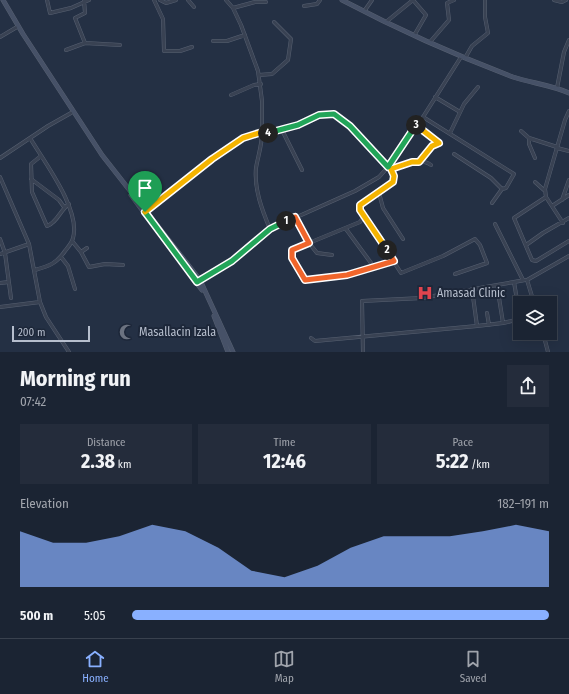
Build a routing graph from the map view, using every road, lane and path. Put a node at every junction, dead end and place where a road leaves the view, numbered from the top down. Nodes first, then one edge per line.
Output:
1 (2, 0) edge
2 (47, 0) edge
3 (89, 0) edge
4 (154, 0) edge
5 (160, 0) edge
6 (174, 0) edge
7 (188, 0) edge
8 (226, 0) edge
9 (320, 0) edge
10 (344, 0) edge
11 (372, 0) edge
12 (413, 0) edge
13 (454, 0) edge
14 (485, 0) edge
15 (554, 0) edge
16 (566, 0) edge
17 (84, 1) edge
18 (266, 2) dead end
19 (304, 6) dead end
20 (194, 7) dead end
21 (233, 8) junction
22 (365, 10) junction
23 (274, 22) dead end
24 (386, 22) junction
25 (17, 27) junction
26 (414, 34) junction
27 (245, 36) junction
28 (0, 37) edge
29 (569, 40) edge
30 (213, 41) dead end
31 (430, 42) junction
32 (85, 43) junction
33 (120, 45) dead end
34 (192, 47) dead end
35 (66, 50) dead end
36 (463, 57) junction
37 (259, 75) junction
38 (260, 84) junction
39 (478, 87) dead end
40 (557, 88) junction
41 (569, 93) edge
42 (231, 95) dead end
43 (435, 98) junction
44 (569, 111) edge
45 (460, 112) junction
46 (71, 113) junction
47 (423, 116) junction
48 (565, 120) junction
49 (569, 122) edge
50 (417, 124) junction
51 (282, 130) junction
52 (521, 131) dead end
53 (262, 133) junction
54 (450, 133) junction
55 (30, 138) junction
56 (529, 138) junction
57 (557, 148) junction
58 (569, 151) edge
59 (454, 154) dead end
60 (41, 156) junction
61 (0, 158) edge
62 (534, 158) dead end
63 (419, 162) junction
64 (431, 165) dead end
65 (388, 167) junction
66 (302, 170) dead end
67 (0, 177) edge
68 (31, 179) junction
69 (569, 180) edge
70 (535, 182) dead end
71 (2, 187) edge
72 (502, 189) junction
73 (545, 191) junction
74 (379, 193) junction
75 (569, 195) edge
76 (546, 197) junction
77 (562, 200) junction
78 (492, 203) dead end
79 (69, 204) junction
80 (64, 206) junction
81 (552, 206) junction
82 (146, 211) junction
83 (364, 216) junction
84 (295, 217) junction
85 (569, 218) edge
86 (563, 223) junction
87 (495, 224) dead end
88 (270, 229) junction
89 (346, 229) junction
90 (0, 239) edge
91 (403, 239) dead end
92 (72, 241) junction
93 (569, 241) edge
94 (309, 243) junction
95 (29, 244) junction
96 (526, 245) junction
97 (88, 248) dead end
98 (82, 252) junction
99 (5, 253) junction
100 (0, 254) edge
101 (332, 255) dead end
102 (569, 256) edge
103 (61, 257) junction
104 (394, 261) junction
105 (123, 265) dead end
106 (374, 267) junction
107 (35, 270) junction
108 (455, 274) dead end
109 (525, 280) junction
110 (198, 281) junction
111 (9, 282) junction
112 (514, 282) junction
113 (0, 283) edge
114 (497, 285) junction
115 (75, 289) dead end
116 (472, 289) junction
117 (394, 294) dead end
118 (516, 296) edge
119 (531, 296) edge
120 (11, 298) dead end
121 (394, 300) junction
122 (40, 302) junction
123 (0, 307) edge
124 (487, 313) dead end
125 (513, 321) edge
126 (503, 323) junction
127 (489, 325) junction
128 (477, 326) junction
129 (363, 336) junction
130 (311, 338) dead end
131 (545, 340) edge
132 (69, 352) edge
133 (228, 352) edge
134 (232, 352) edge
135 (363, 352) edge
136 (548, 352) edge

1 - 25 street
1 - 82 street
2 - 17 street
3 - 17 street
4 - 34 street
5 - 6 street
7 - 20 street
8 - 21 street
9 - 19 street
10 - 22 street
11 - 22 street
12 - 24 street
12 - 26 street
13 - 31 street
14 - 36 street
15 - 16 street
17 - 32 street
18 - 21 street
21 - 27 street
22 - 24 street
23 - 37 street
24 - 26 street
25 - 28 street
25 - 46 street
26 - 31 street
27 - 30 street
27 - 37 street
29 - 40 street
31 - 36 street
32 - 33 street
32 - 35 street
36 - 40 street
36 - 43 street
37 - 38 street
38 - 42 street
38 - 53 street
39 - 45 street
40 - 41 street
43 - 45 street
43 - 47 street
44 - 48 street
45 - 54 street
46 - 55 street
46 - 82 street
47 - 50 street
47 - 54 street
48 - 49 street
48 - 57 street
50 - 63 street
50 - 65 street
51 - 53 street
51 - 65 street
51 - 66 street
52 - 56 street
53 - 82 street
53 - 88 street
54 - 72 street
55 - 60 street
55 - 61 street
56 - 57 street
56 - 62 street
57 - 58 street
57 - 73 street
59 - 72 street
60 - 68 street
60 - 79 street
63 - 64 street
63 - 74 street
65 - 84 street
67 - 71 street
68 - 80 street
68 - 80 street
69 - 77 street
70 - 73 street
71 - 95 street
72 - 78 street
73 - 76 street
74 - 83 street
74 - 91 street
75 - 77 street
76 - 81 street
76 - 96 street
77 - 81 street
79 - 80 street
79 - 92 street
81 - 86 street
82 - 110 street
83 - 89 street
83 - 104 street
84 - 88 street
84 - 94 street
85 - 86 street
86 - 96 street
87 - 109 street
88 - 110 street
89 - 94 street
89 - 106 street
90 - 99 street
92 - 98 street
92 - 103 street
93 - 96 street
94 - 101 street
94 - 106 street
95 - 99 street
95 - 107 street
97 - 98 street
98 - 105 street
99 - 100 street
99 - 111 street
102 - 109 street
103 - 107 street
103 - 115 street
104 - 106 street
104 - 108 street
107 - 122 street
109 - 112 street
109 - 119 street
110 - 133 street
110 - 134 street
111 - 113 street
111 - 120 street
112 - 114 street
112 - 118 street
114 - 116 street
114 - 126 street
116 - 121 street
116 - 128 street
117 - 121 street
121 - 129 street
122 - 123 street
122 - 132 street
124 - 127 street
125 - 126 street
126 - 127 street
127 - 128 street
128 - 129 street
129 - 130 street
129 - 135 street
131 - 136 street

